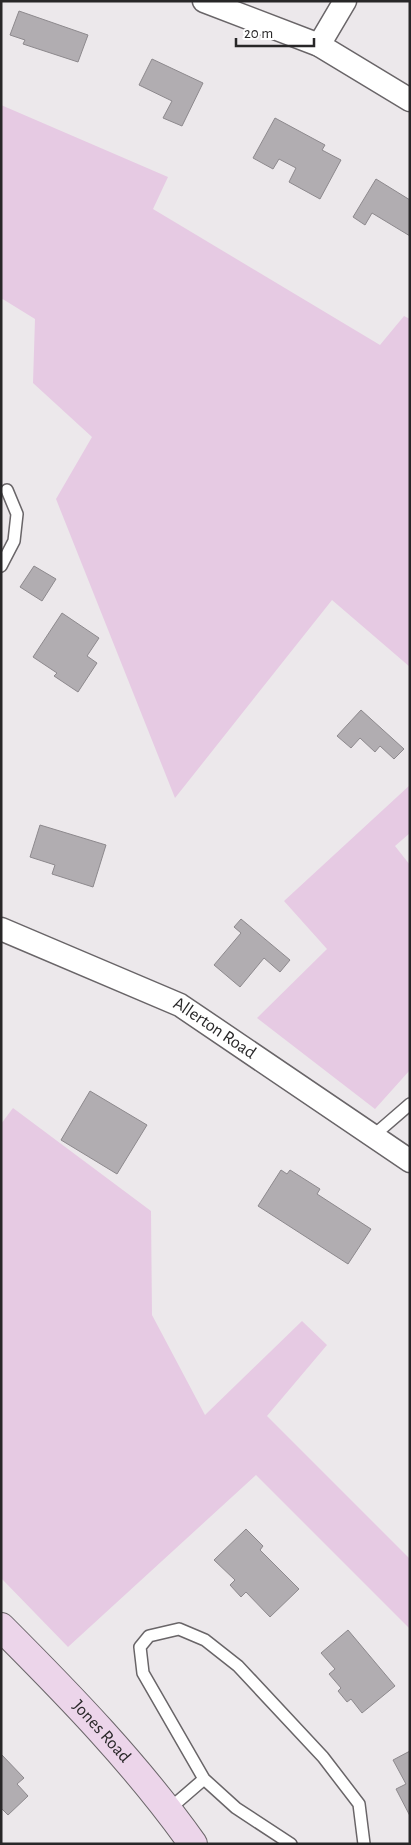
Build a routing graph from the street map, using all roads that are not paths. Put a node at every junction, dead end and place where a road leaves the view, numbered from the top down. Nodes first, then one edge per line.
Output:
1 (204, 1) edge
2 (345, 1) edge
3 (319, 45) junction
4 (410, 100) edge
5 (7, 490) dead end
6 (1, 566) edge
7 (1, 929) edge
8 (410, 1104) edge
9 (373, 1136) junction
10 (410, 1161) edge
11 (1, 1627) edge
12 (204, 1779) junction
13 (168, 1811) junction
14 (192, 1844) edge
15 (291, 1844) edge
16 (364, 1844) edge

1 - 3 street
2 - 3 street
3 - 4 street
5 - 6 lane
7 - 9 street, Allerton Road
8 - 9 lane
9 - 10 street, Allerton Road
11 - 13 street, Jones Road
12 - 13 lane
12 - 15 lane
12 - 16 lane
13 - 14 street, Jones Road

